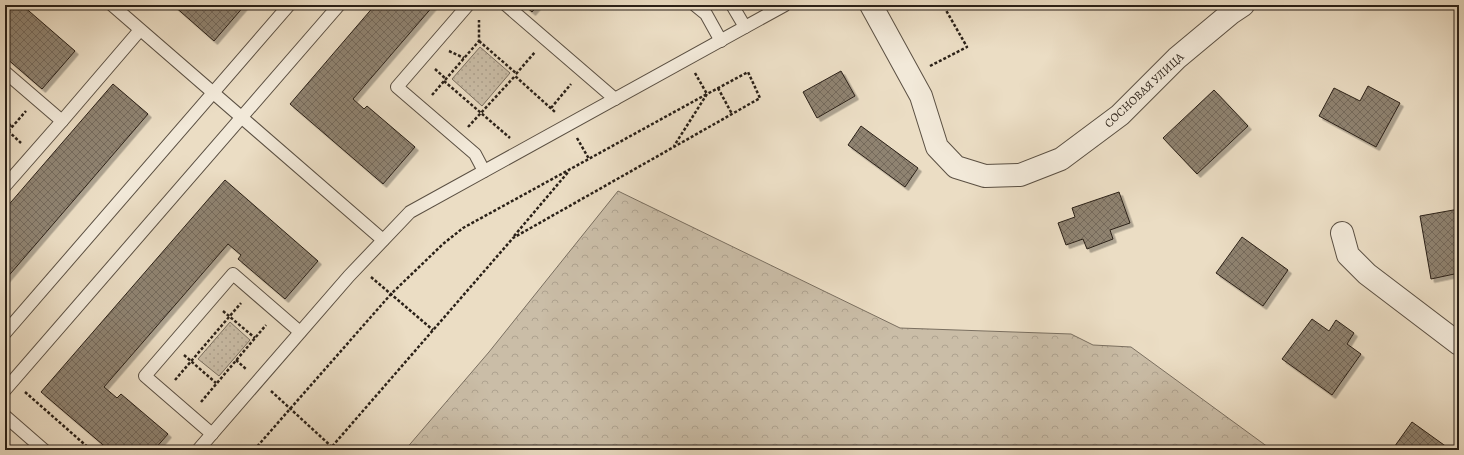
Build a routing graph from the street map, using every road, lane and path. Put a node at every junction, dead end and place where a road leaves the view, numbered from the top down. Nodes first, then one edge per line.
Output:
1 (112, 5) edge
2 (290, 5) edge
3 (339, 5) edge
4 (468, 5) edge
5 (506, 5) edge
6 (695, 5) edge
7 (732, 5) edge
8 (786, 5) edge
9 (871, 5) edge
10 (943, 5) edge
11 (1243, 5) edge
12 (478, 15) dead end
13 (746, 27) junction
14 (140, 30) junction
15 (546, 40) junction
16 (479, 41) junction
17 (721, 41) junction
18 (686, 60) junction
19 (582, 71) junction
20 (5, 72) edge
21 (516, 75) junction
22 (911, 76) junction
23 (444, 81) junction
24 (718, 88) junction
25 (213, 92) junction
26 (707, 94) junction
27 (36, 98) junction
28 (615, 99) junction
29 (421, 107) junction
30 (551, 108) junction
31 (482, 113) junction
32 (732, 114) junction
33 (5, 115) edge
34 (241, 117) junction
35 (62, 121) junction
36 (569, 124) junction
37 (11, 127) junction
38 (5, 135) edge
39 (458, 139) junction
40 (514, 141) dead end
41 (674, 146) junction
42 (589, 159) junction
43 (571, 168) junction
44 (484, 171) junction
45 (5, 186) edge
46 (1342, 233) dead end
47 (513, 238) junction
48 (384, 240) junction
49 (358, 266) junction
50 (252, 291) junction
51 (391, 294) junction
52 (210, 300) junction
53 (276, 312) junction
54 (230, 317) junction
55 (433, 330) junction
56 (300, 332) junction
57 (5, 333) edge
58 (254, 338) junction
59 (172, 344) junction
60 (1459, 344) edge
61 (236, 360) junction
62 (191, 361) junction
63 (259, 380) junction
64 (216, 383) junction
65 (9, 386) edge
66 (164, 392) junction
67 (291, 409) junction
68 (190, 414) junction
69 (5, 416) edge
70 (212, 434) junction
71 (332, 447) junction
72 (44, 450) edge
73 (91, 450) edge
74 (198, 450) edge
75 (254, 450) edge
76 (329, 450) edge

1 - 14 lane
2 - 25 lane
3 - 34 lane
4 - 29 lane
5 - 15 lane
6 - 17 lane
7 - 13 lane
8 - 13 lane
9 - 22 street, СОСНОВАЯ УЛИЦА
10 - 22 path
11 - 22 street, СОСНОВАЯ УЛИЦА
12 - 16 path
13 - 17 lane
14 - 25 lane
14 - 35 lane
15 - 19 lane
15 - 21 path
16 - 21 path
16 - 23 path
17 - 18 lane
18 - 26 path
18 - 28 lane
19 - 28 lane
19 - 30 path
20 - 27 lane
21 - 30 path
21 - 31 path
23 - 29 path
23 - 31 path
24 - 26 path
24 - 32 path
24 - 32 path
25 - 34 lane
25 - 57 lane
26 - 41 path
26 - 42 path
27 - 35 lane
27 - 37 path
28 - 36 lane
29 - 39 lane
30 - 36 path
31 - 39 path
31 - 40 path
32 - 41 path
33 - 37 path
34 - 48 lane
34 - 65 lane
35 - 45 lane
36 - 42 path
36 - 44 lane
37 - 38 path
39 - 44 lane
41 - 47 path
42 - 43 path
43 - 47 path
43 - 51 path
44 - 48 lane
46 - 60 street
47 - 55 path
48 - 49 lane
49 - 51 path
49 - 56 lane
50 - 52 lane
50 - 53 lane
50 - 54 path
51 - 55 path
51 - 67 path
52 - 54 path
52 - 59 lane
53 - 56 lane
53 - 58 path
54 - 58 path
54 - 62 path
55 - 71 path
56 - 63 lane
58 - 61 path
59 - 62 path
59 - 66 lane
61 - 63 path
61 - 64 path
62 - 64 path
62 - 66 path
63 - 67 path
63 - 70 lane
64 - 68 path
65 - 73 path
66 - 68 lane
67 - 71 path
67 - 75 path
68 - 70 lane
69 - 72 lane
70 - 74 lane
71 - 76 path

